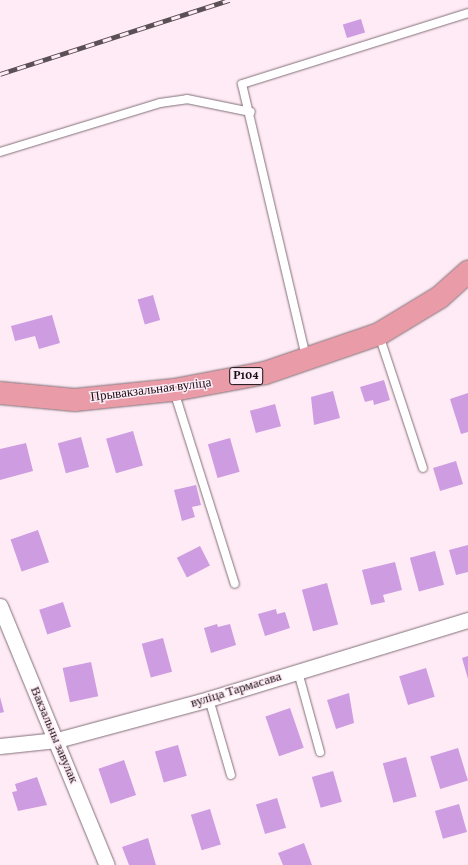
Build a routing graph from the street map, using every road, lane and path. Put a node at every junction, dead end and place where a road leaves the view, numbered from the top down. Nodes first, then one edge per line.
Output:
1 (468, 13) edge
2 (251, 112) junction
3 (0, 152) edge
4 (468, 272) edge
5 (379, 334) junction
6 (307, 361) junction
7 (174, 390) junction
8 (0, 393) edge
9 (423, 468) dead end
10 (235, 584) dead end
11 (0, 606) edge
12 (468, 620) edge
13 (298, 672) junction
14 (209, 699) junction
15 (57, 740) junction
16 (0, 746) edge
17 (320, 752) dead end
18 (231, 776) dead end
19 (107, 865) edge

1 - 2 lane
2 - 3 lane
2 - 6 lane
4 - 5 main road, Прывакзальная вуліца / Р104
5 - 6 main road, Прывакзальная вуліца / Р104
5 - 9 lane
6 - 7 main road, Прывакзальная вуліца / Р104
7 - 8 main road, Прывакзальная вуліца / Р104
7 - 10 lane
11 - 15 street, Вакзальны завулак
12 - 13 street, вуліца Тармасава
13 - 14 street, вуліца Тармасава
13 - 17 lane
14 - 15 street, вуліца Тармасава
14 - 18 lane
15 - 16 street, вуліца Тармасава
15 - 19 street, Вакзальны завулак

